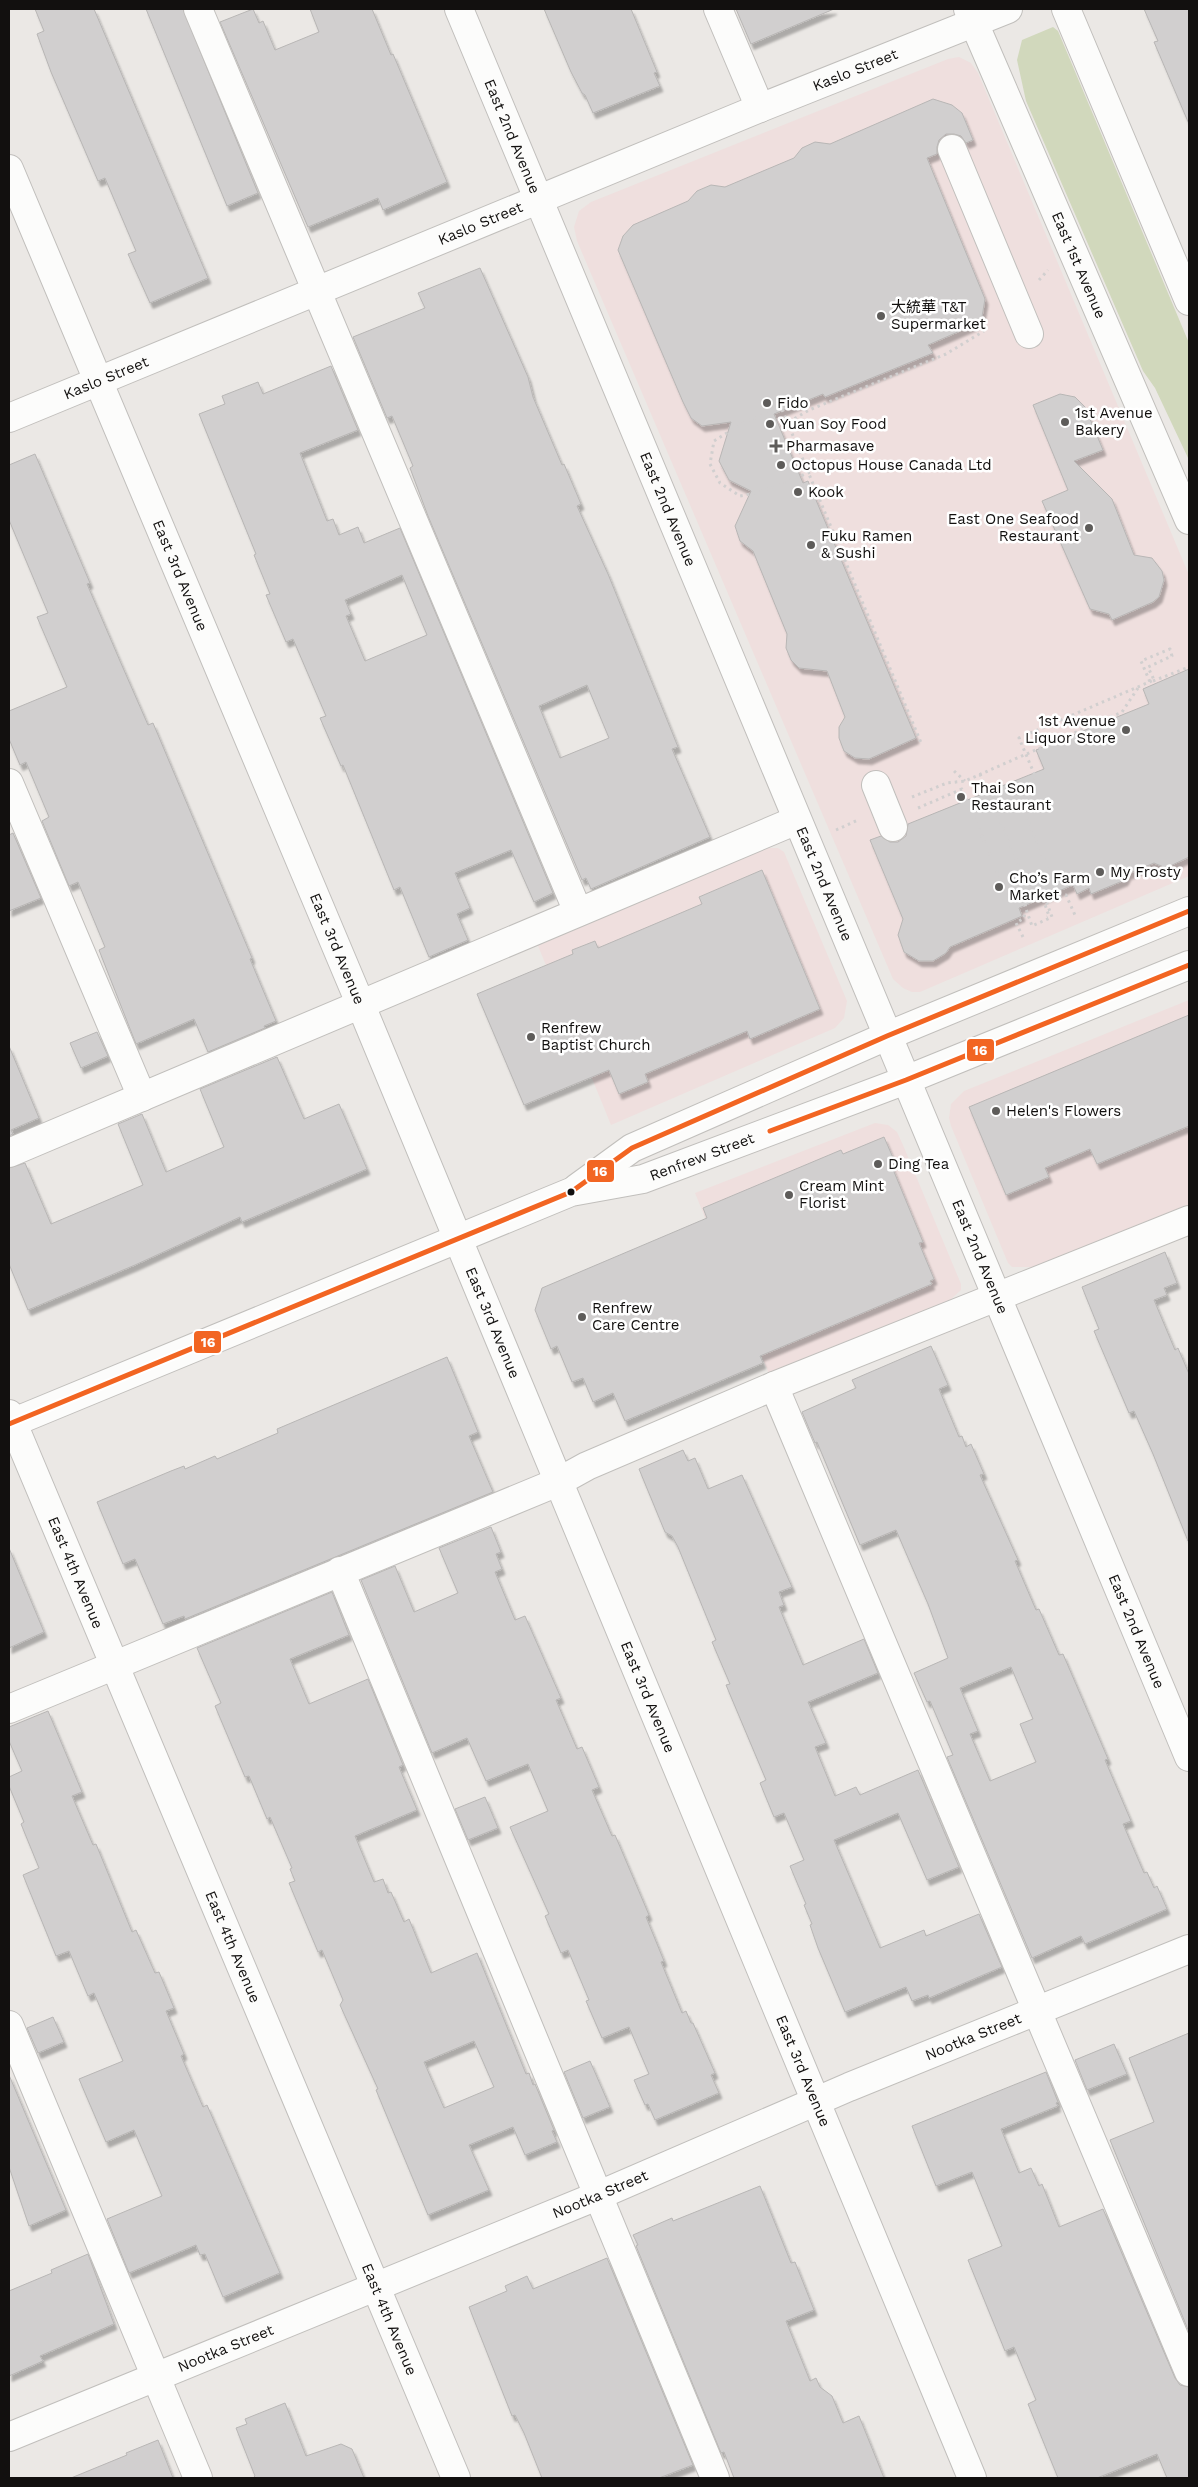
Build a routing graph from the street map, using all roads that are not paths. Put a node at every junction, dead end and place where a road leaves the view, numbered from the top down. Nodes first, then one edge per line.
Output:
1 (198, 9) edge
2 (459, 9) edge
3 (718, 9) edge
4 (1008, 9) edge
5 (1066, 9) edge
6 (971, 15) edge
7 (760, 108) junction
8 (952, 149) dead end
9 (9, 170) edge
10 (538, 199) junction
11 (317, 290) junction
12 (1189, 301) edge
13 (1029, 334) dead end
14 (98, 381) junction
15 (9, 418) edge
16 (1189, 520) edge
17 (9, 783) edge
18 (876, 785) dead end
19 (797, 820) junction
20 (893, 827) dead end
21 (1189, 911) edge
22 (578, 912) junction
23 (1189, 965) edge
24 (360, 1002) junction
25 (887, 1036) junction
26 (906, 1080) junction
27 (142, 1097) junction
28 (9, 1153) edge
29 (571, 1192) junction
30 (1189, 1220) edge
31 (457, 1238) junction
32 (997, 1296) junction
33 (774, 1386) junction
34 (10, 1420) edge
35 (558, 1482) junction
36 (340, 1571) junction
37 (113, 1664) junction
38 (9, 1709) edge
39 (1189, 1757) edge
40 (1189, 1949) edge
41 (1039, 2011) junction
42 (9, 2025) edge
43 (816, 2101) junction
44 (597, 2196) junction
45 (376, 2287) junction
46 (1189, 2372) edge
47 (156, 2378) junction
48 (9, 2437) edge
49 (198, 2478) edge
50 (456, 2478) edge
51 (715, 2478) edge
52 (972, 2478) edge

1 - 11 street
2 - 10 street, East 2nd Avenue
3 - 7 street
4 - 6 street, Kaslo Street
5 - 12 street
6 - 7 street, Kaslo Street
6 - 16 street, East 1st Avenue
7 - 10 street, Kaslo Street
8 - 13 street
9 - 14 street, East 3rd Avenue
10 - 11 street, Kaslo Street
10 - 19 street, East 2nd Avenue
11 - 14 street, Kaslo Street
11 - 22 street
14 - 15 street, Kaslo Street
14 - 24 street, East 3rd Avenue
17 - 27 street
18 - 20 street
19 - 22 street
19 - 25 street, East 2nd Avenue
21 - 25 street, Renfrew Street
22 - 24 street
23 - 26 street, Renfrew Street
24 - 27 street
24 - 31 street, East 3rd Avenue
25 - 26 street, East 2nd Avenue
25 - 29 street, Renfrew Street
26 - 29 street, Renfrew Street
26 - 32 street, East 2nd Avenue
27 - 28 street
29 - 31 street, Renfrew Street
30 - 32 street
31 - 34 street, Renfrew Street
31 - 35 street, East 3rd Avenue
32 - 33 street
32 - 39 street, East 2nd Avenue
33 - 35 street
33 - 41 street
34 - 37 street, East 4th Avenue
35 - 36 street
35 - 43 street, East 3rd Avenue
36 - 37 street
36 - 44 street
37 - 38 street
37 - 45 street, East 4th Avenue
40 - 41 street, Nootka Street
41 - 43 street, Nootka Street
41 - 46 street
42 - 47 street
43 - 44 street, Nootka Street
43 - 52 street, East 3rd Avenue
44 - 45 street, Nootka Street
44 - 51 street
45 - 47 street, Nootka Street
45 - 50 street, East 4th Avenue
47 - 48 street, Nootka Street
47 - 49 street

